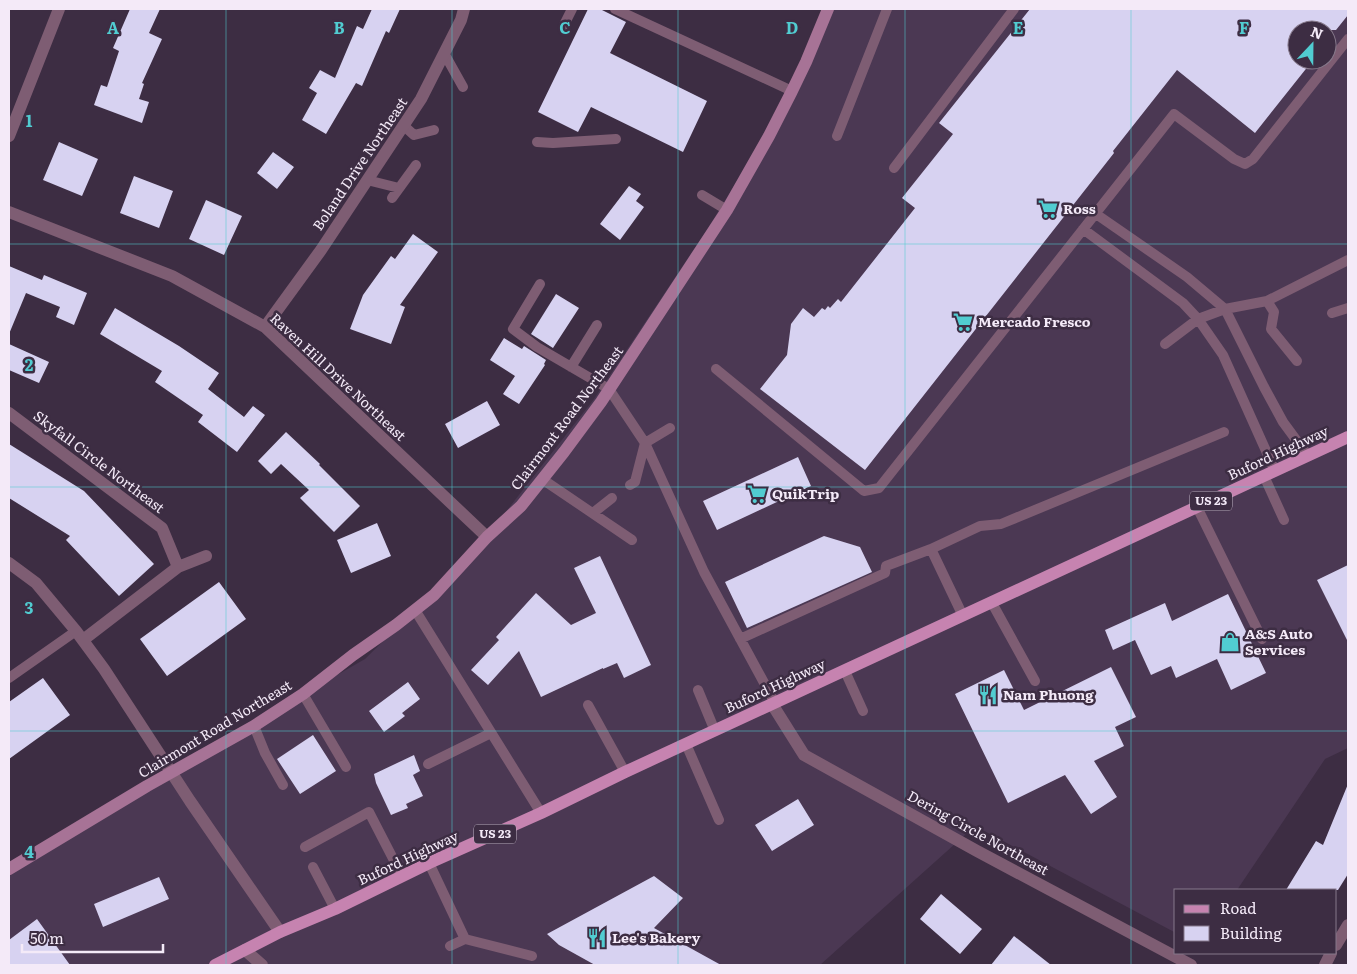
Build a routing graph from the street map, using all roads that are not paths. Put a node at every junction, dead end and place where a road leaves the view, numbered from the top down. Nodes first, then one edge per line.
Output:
1 (59, 9) edge
2 (464, 9) edge
3 (572, 9) edge
4 (615, 9) edge
5 (828, 9) edge
6 (887, 9) edge
7 (1014, 9) edge
8 (564, 26) dead end
9 (1348, 39) edge
10 (444, 53) junction
11 (463, 87) dead end
12 (792, 91) junction
13 (404, 125) junction
14 (434, 130) dead end
15 (9, 136) edge
16 (837, 136) dead end
17 (616, 139) dead end
18 (537, 142) dead end
19 (416, 165) dead end
20 (894, 168) dead end
21 (366, 180) junction
22 (399, 188) junction
23 (702, 194) dead end
24 (392, 198) dead end
25 (727, 210) junction
26 (9, 212) edge
27 (1096, 214) junction
28 (1084, 229) junction
29 (1348, 260) edge
30 (540, 284) dead end
31 (1267, 301) junction
32 (1225, 308) junction
33 (1348, 308) edge
34 (1332, 313) dead end
35 (1198, 319) junction
36 (597, 325) dead end
37 (264, 327) junction
38 (1165, 344) dead end
39 (1297, 361) dead end
40 (571, 366) junction
41 (716, 369) dead end
42 (609, 389) junction
43 (9, 413) edge
44 (670, 428) dead end
45 (1224, 432) dead end
46 (1348, 438) edge
47 (645, 443) junction
48 (1308, 456) junction
49 (1269, 474) junction
50 (542, 479) junction
51 (630, 485) dead end
52 (612, 498) dead end
53 (1197, 508) junction
54 (593, 513) junction
55 (1284, 520) dead end
56 (487, 537) junction
57 (632, 540) dead end
58 (931, 549) junction
59 (206, 556) dead end
60 (9, 563) edge
61 (178, 567) junction
62 (992, 603) junction
63 (415, 610) junction
64 (963, 616) junction
65 (80, 635) junction
66 (740, 639) junction
67 (1262, 639) dead end
68 (845, 670) junction
69 (9, 678) edge
70 (1035, 681) dead end
71 (698, 690) dead end
72 (303, 694) junction
73 (773, 704) junction
74 (588, 705) dead end
75 (863, 710) dead end
76 (254, 726) junction
77 (715, 731) junction
78 (491, 733) junction
79 (686, 744) junction
80 (428, 764) dead end
81 (346, 767) dead end
82 (625, 772) junction
83 (172, 773) junction
84 (283, 785) dead end
85 (541, 813) junction
86 (719, 820) dead end
87 (305, 847) dead end
88 (429, 863) junction
89 (313, 867) dead end
90 (9, 869) edge
91 (402, 876) junction
92 (334, 909) junction
93 (1348, 925) edge
94 (280, 932) junction
95 (466, 939) junction
96 (1337, 943) edge
97 (450, 946) dead end
98 (244, 950) junction
99 (532, 956) dead end
100 (215, 965) edge
101 (262, 965) edge
102 (1191, 965) edge

1 - 15 street
2 - 10 street, Boland Drive Northeast
3 - 8 lane
4 - 12 lane
5 - 12 main road, Clairmont Road Northeast
6 - 16 lane
7 - 20 lane
9 - 27 lane
10 - 11 lane
10 - 13 street, Boland Drive Northeast
12 - 25 main road, Clairmont Road Northeast
13 - 14 lane
13 - 21 street, Boland Drive Northeast
17 - 18 lane
19 - 22 lane
21 - 22 lane
21 - 37 street, Boland Drive Northeast
22 - 24 lane
23 - 25 lane
25 - 42 main road, Clairmont Road Northeast
26 - 37 street, Raven Hill Drive Northeast
27 - 28 lane
27 - 32 lane
28 - 35 lane
28 - 41 lane
29 - 31 lane
30 - 40 lane
31 - 32 lane
31 - 39 lane
32 - 35 lane
32 - 48 lane
33 - 34 lane
35 - 38 lane
35 - 49 lane
36 - 40 lane
37 - 56 street, Raven Hill Drive Northeast
40 - 42 lane
42 - 47 lane
42 - 50 main road, Clairmont Road Northeast
43 - 61 street, Skyfall Circle Northeast
44 - 47 lane
45 - 58 lane
46 - 48 main road, Buford Highway / US 23
47 - 51 lane
47 - 66 lane
48 - 49 main road, Buford Highway / US 23
49 - 53 main road, Buford Highway / US 23
49 - 55 lane
50 - 54 lane
50 - 56 main road, Clairmont Road Northeast
52 - 54 lane
53 - 62 main road, Buford Highway / US 23
53 - 67 lane
54 - 57 lane
56 - 63 main road, Clairmont Road Northeast
58 - 64 lane
58 - 66 lane
59 - 61 street
60 - 65 street
61 - 65 street
62 - 64 main road, Buford Highway / US 23
62 - 70 lane
63 - 72 main road, Clairmont Road Northeast
63 - 78 lane
64 - 68 main road, Buford Highway / US 23
65 - 69 lane
65 - 83 street
66 - 73 lane
68 - 73 main road, Buford Highway / US 23
68 - 75 lane
71 - 77 lane
72 - 76 main road, Clairmont Road Northeast
72 - 81 lane
73 - 77 main road, Buford Highway / US 23
73 - 102 street, Dering Circle Northeast
74 - 82 lane
76 - 83 main road, Clairmont Road Northeast
76 - 84 lane
77 - 79 main road, Buford Highway / US 23
78 - 80 lane
78 - 85 lane
79 - 82 main road, Buford Highway / US 23
79 - 86 lane
82 - 85 main road, Buford Highway / US 23
83 - 90 main road, Clairmont Road Northeast
83 - 94 street
85 - 88 main road, Buford Highway / US 23
87 - 91 lane
88 - 91 main road, Buford Highway / US 23
88 - 95 lane
89 - 92 lane
91 - 92 main road, Buford Highway / US 23
92 - 94 main road, Buford Highway / US 23
93 - 96 street
94 - 98 main road, Buford Highway / US 23
95 - 97 lane
95 - 99 lane
98 - 100 main road, Buford Highway / US 23
98 - 101 street

